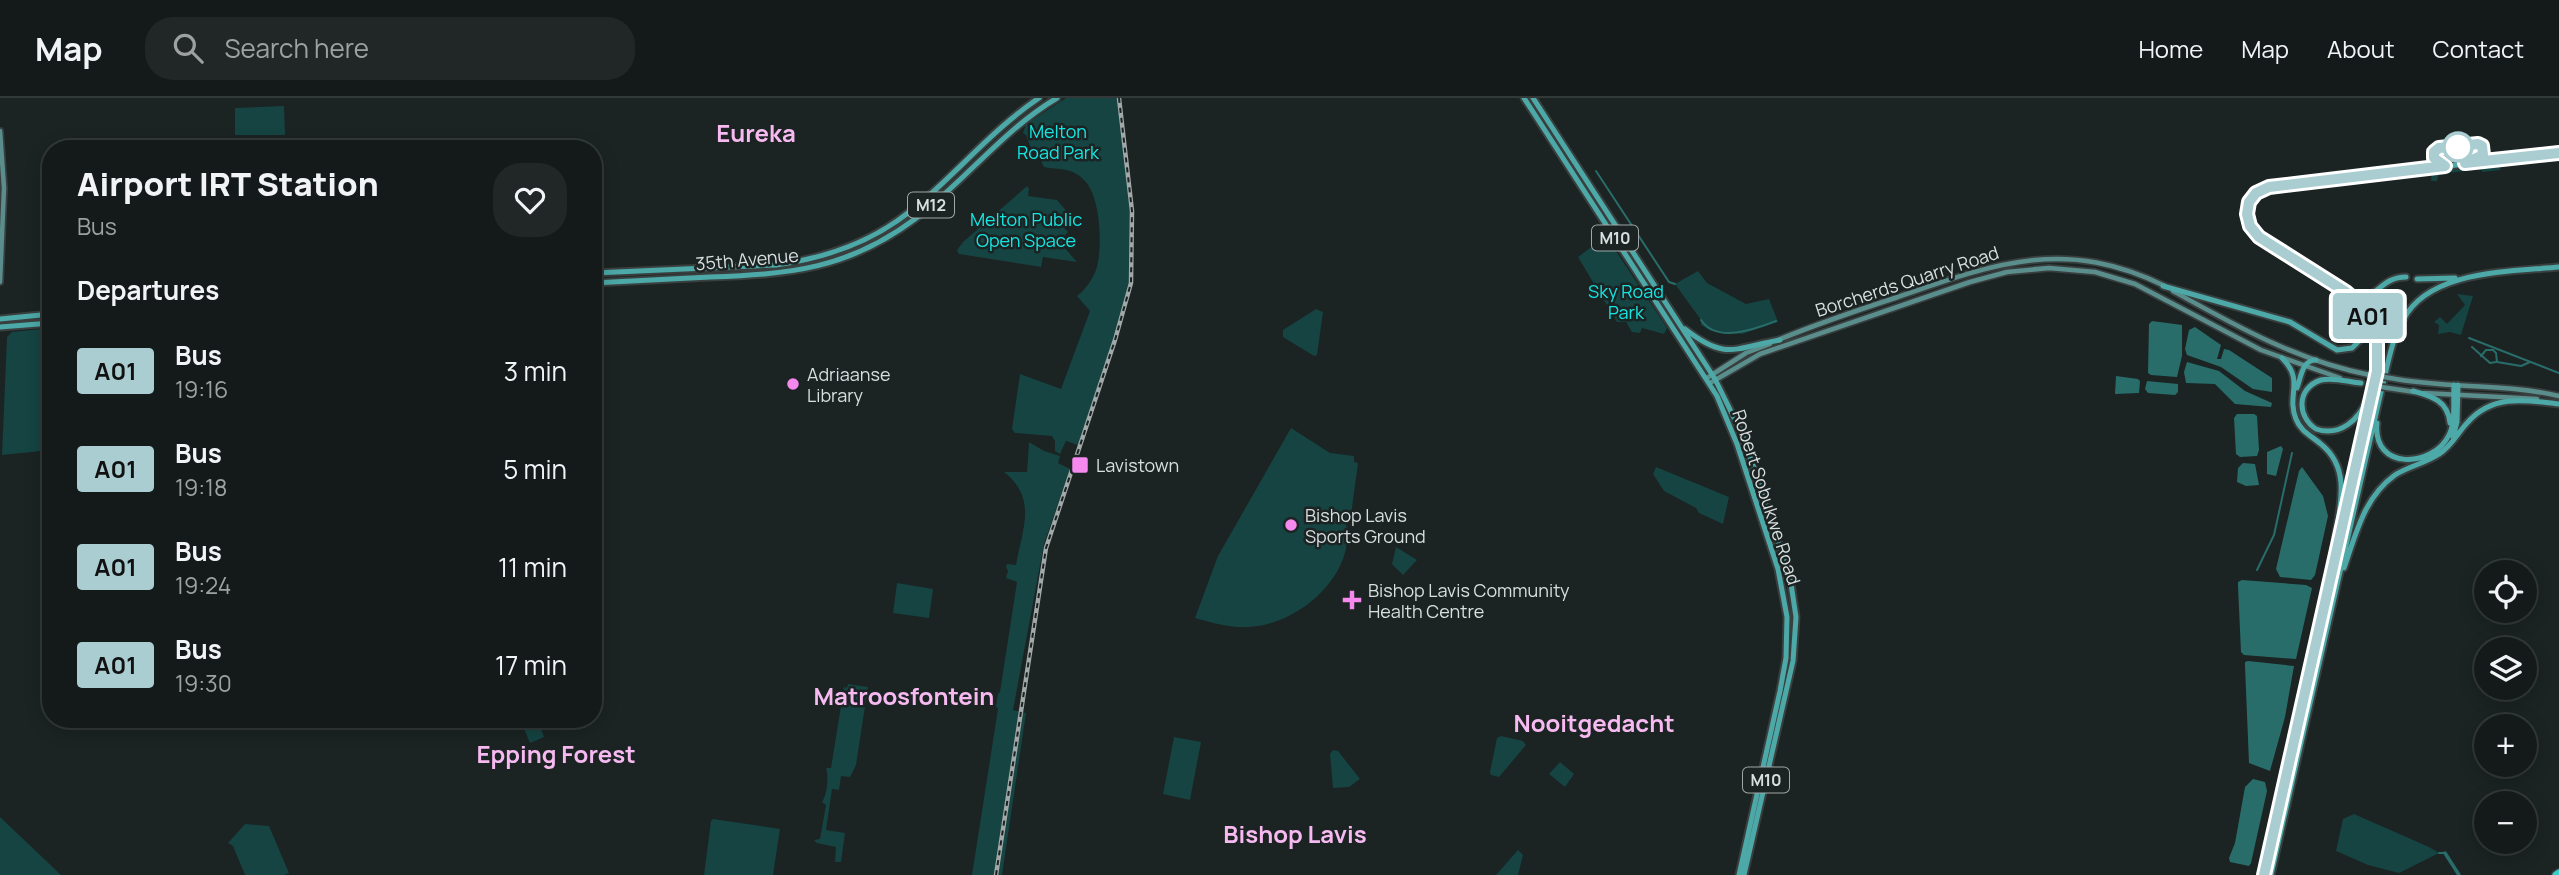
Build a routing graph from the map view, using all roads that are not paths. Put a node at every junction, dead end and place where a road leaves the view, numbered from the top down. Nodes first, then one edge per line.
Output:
1 (1039, 98) edge
2 (1056, 98) edge
3 (1524, 98) edge
4 (1533, 98) edge
5 (0, 131) edge
6 (2559, 153) edge
7 (2559, 267) edge
8 (602, 273) edge
9 (2406, 277) dead end
10 (2465, 278) junction
11 (2417, 279) dead end
12 (0, 282) edge
13 (602, 283) edge
14 (2163, 286) junction
15 (2354, 298) junction
16 (2361, 305) junction
17 (42, 315) edge
18 (0, 319) edge
19 (42, 324) edge
20 (0, 327) edge
21 (1682, 327) junction
22 (1780, 340) junction
23 (2282, 358) junction
24 (2316, 360) junction
25 (2304, 367) junction
26 (1711, 378) junction
27 (2456, 385) junction
28 (2367, 386) junction
29 (2413, 391) junction
30 (2381, 392) junction
31 (2294, 394) junction
32 (2456, 394) junction
33 (2559, 396) edge
34 (2559, 403) edge
35 (2436, 449) junction
36 (2445, 449) junction
37 (2330, 580) junction
38 (2326, 635) junction
39 (1739, 875) edge
40 (1745, 875) edge
41 (2264, 875) edge
42 (2271, 875) edge

1 - 8 main road, 35th Avenue / M12
2 - 13 main road, 35th Avenue / M12
3 - 26 main road, Robert Sobukwe Road / M10
4 - 21 main road, Robert Sobukwe Road / M10
5 - 12 main road
6 - 15 main road
7 - 10 main road
9 - 15 main road
10 - 11 main road
10 - 30 main road
14 - 16 main road
14 - 22 main road, Borcherds Quarry Road
14 - 24 main road, Borcherds Quarry Road
15 - 16 main road
16 - 28 main road
17 - 18 main road
19 - 20 main road
21 - 22 main road
21 - 26 main road, Robert Sobukwe Road / M10
22 - 26 main road, Borcherds Quarry Road
23 - 25 main road, Borcherds Quarry Road
23 - 26 main road, Borcherds Quarry Road
23 - 31 main road
24 - 25 main road
24 - 27 main road, Borcherds Quarry Road, bridge
25 - 28 main road, Borcherds Quarry Road
25 - 31 main road
26 - 39 main road, Robert Sobukwe Road / M10
26 - 40 main road, Robert Sobukwe Road / M10
27 - 32 main road
27 - 33 main road, Borcherds Quarry Road
28 - 28 main road
28 - 29 main road, Borcherds Quarry Road, bridge
28 - 37 main road
29 - 32 main road, Borcherds Quarry Road
29 - 35 main road
30 - 35 main road
30 - 38 main road
31 - 37 main road
32 - 34 main road, Borcherds Quarry Road
32 - 35 main road
32 - 36 main road
34 - 36 main road
36 - 38 main road
37 - 41 main road
38 - 42 main road

